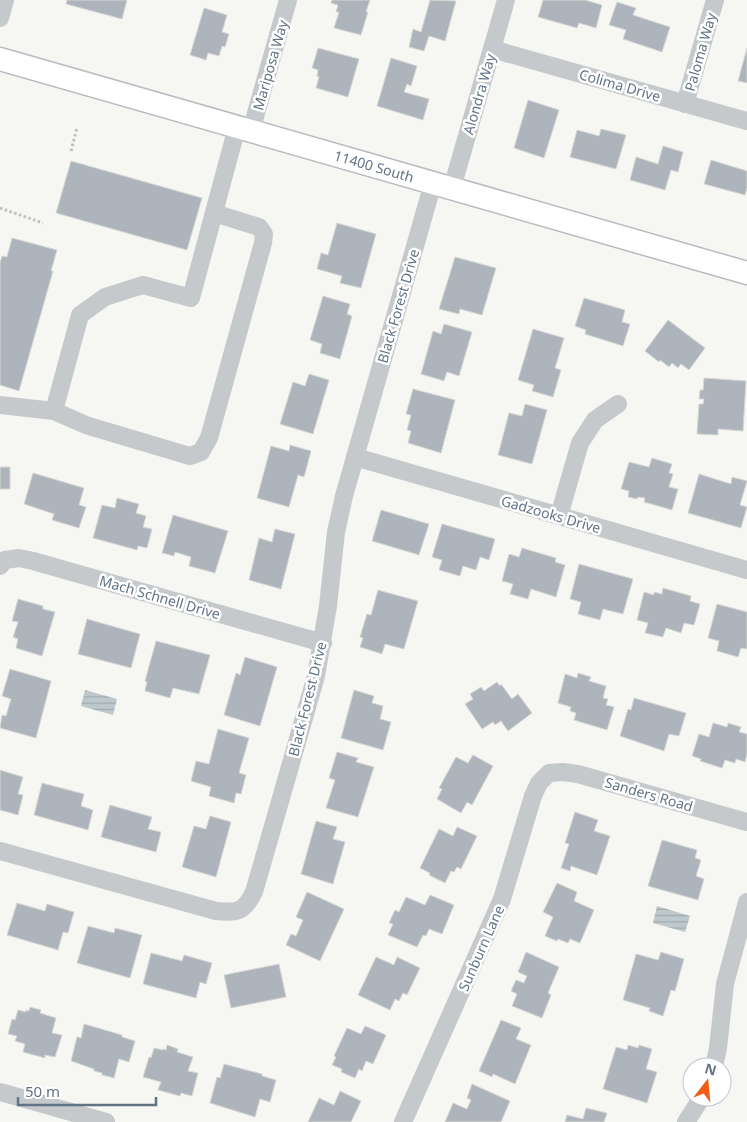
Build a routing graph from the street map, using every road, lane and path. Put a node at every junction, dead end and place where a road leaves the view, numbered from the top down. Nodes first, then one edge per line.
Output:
1 (5, 0) edge
2 (288, 0) edge
3 (506, 0) edge
4 (715, 0) edge
5 (0, 18) edge
6 (492, 49) junction
7 (0, 59) edge
8 (684, 104) junction
9 (747, 122) edge
10 (77, 128) dead end
11 (244, 129) junction
12 (71, 151) dead end
13 (442, 186) junction
14 (0, 208) edge
15 (214, 213) junction
16 (43, 223) dead end
17 (747, 273) edge
18 (618, 404) dead end
19 (0, 405) edge
20 (54, 411) junction
21 (355, 457) junction
22 (559, 516) junction
23 (0, 566) edge
24 (747, 570) edge
25 (322, 643) junction
26 (550, 773) joint
27 (747, 822) edge
28 (0, 851) edge
29 (747, 902) edge
30 (716, 1057) edge
31 (0, 1092) edge
32 (696, 1107) edge
33 (106, 1122) edge
34 (403, 1122) edge
35 (686, 1122) edge

1 - 5 street
2 - 11 street, Mariposa Way
3 - 6 street, Alondra Way
4 - 8 street, Paloma Way
6 - 8 street, Colima Drive
6 - 13 street, Alondra Way
7 - 11 main road, 11400 South
8 - 9 street, Colima Drive
10 - 12 path
11 - 13 main road, 11400 South
11 - 15 street, Mariposa Way
13 - 17 main road, 11400 South
13 - 21 street, Black Forest Drive
14 - 16 path
15 - 20 street, Mariposa Way
15 - 20 street
18 - 22 street
19 - 20 street
21 - 22 street, Gadzooks Drive
21 - 25 street, Black Forest Drive
22 - 24 street, Gadzooks Drive
23 - 25 street, Mach Schnell Drive
25 - 28 street, Black Forest Drive
26 - 27 street, Sanders Road
26 - 34 street, Sunburn Lane
29 - 30 street
31 - 33 street
32 - 35 street

